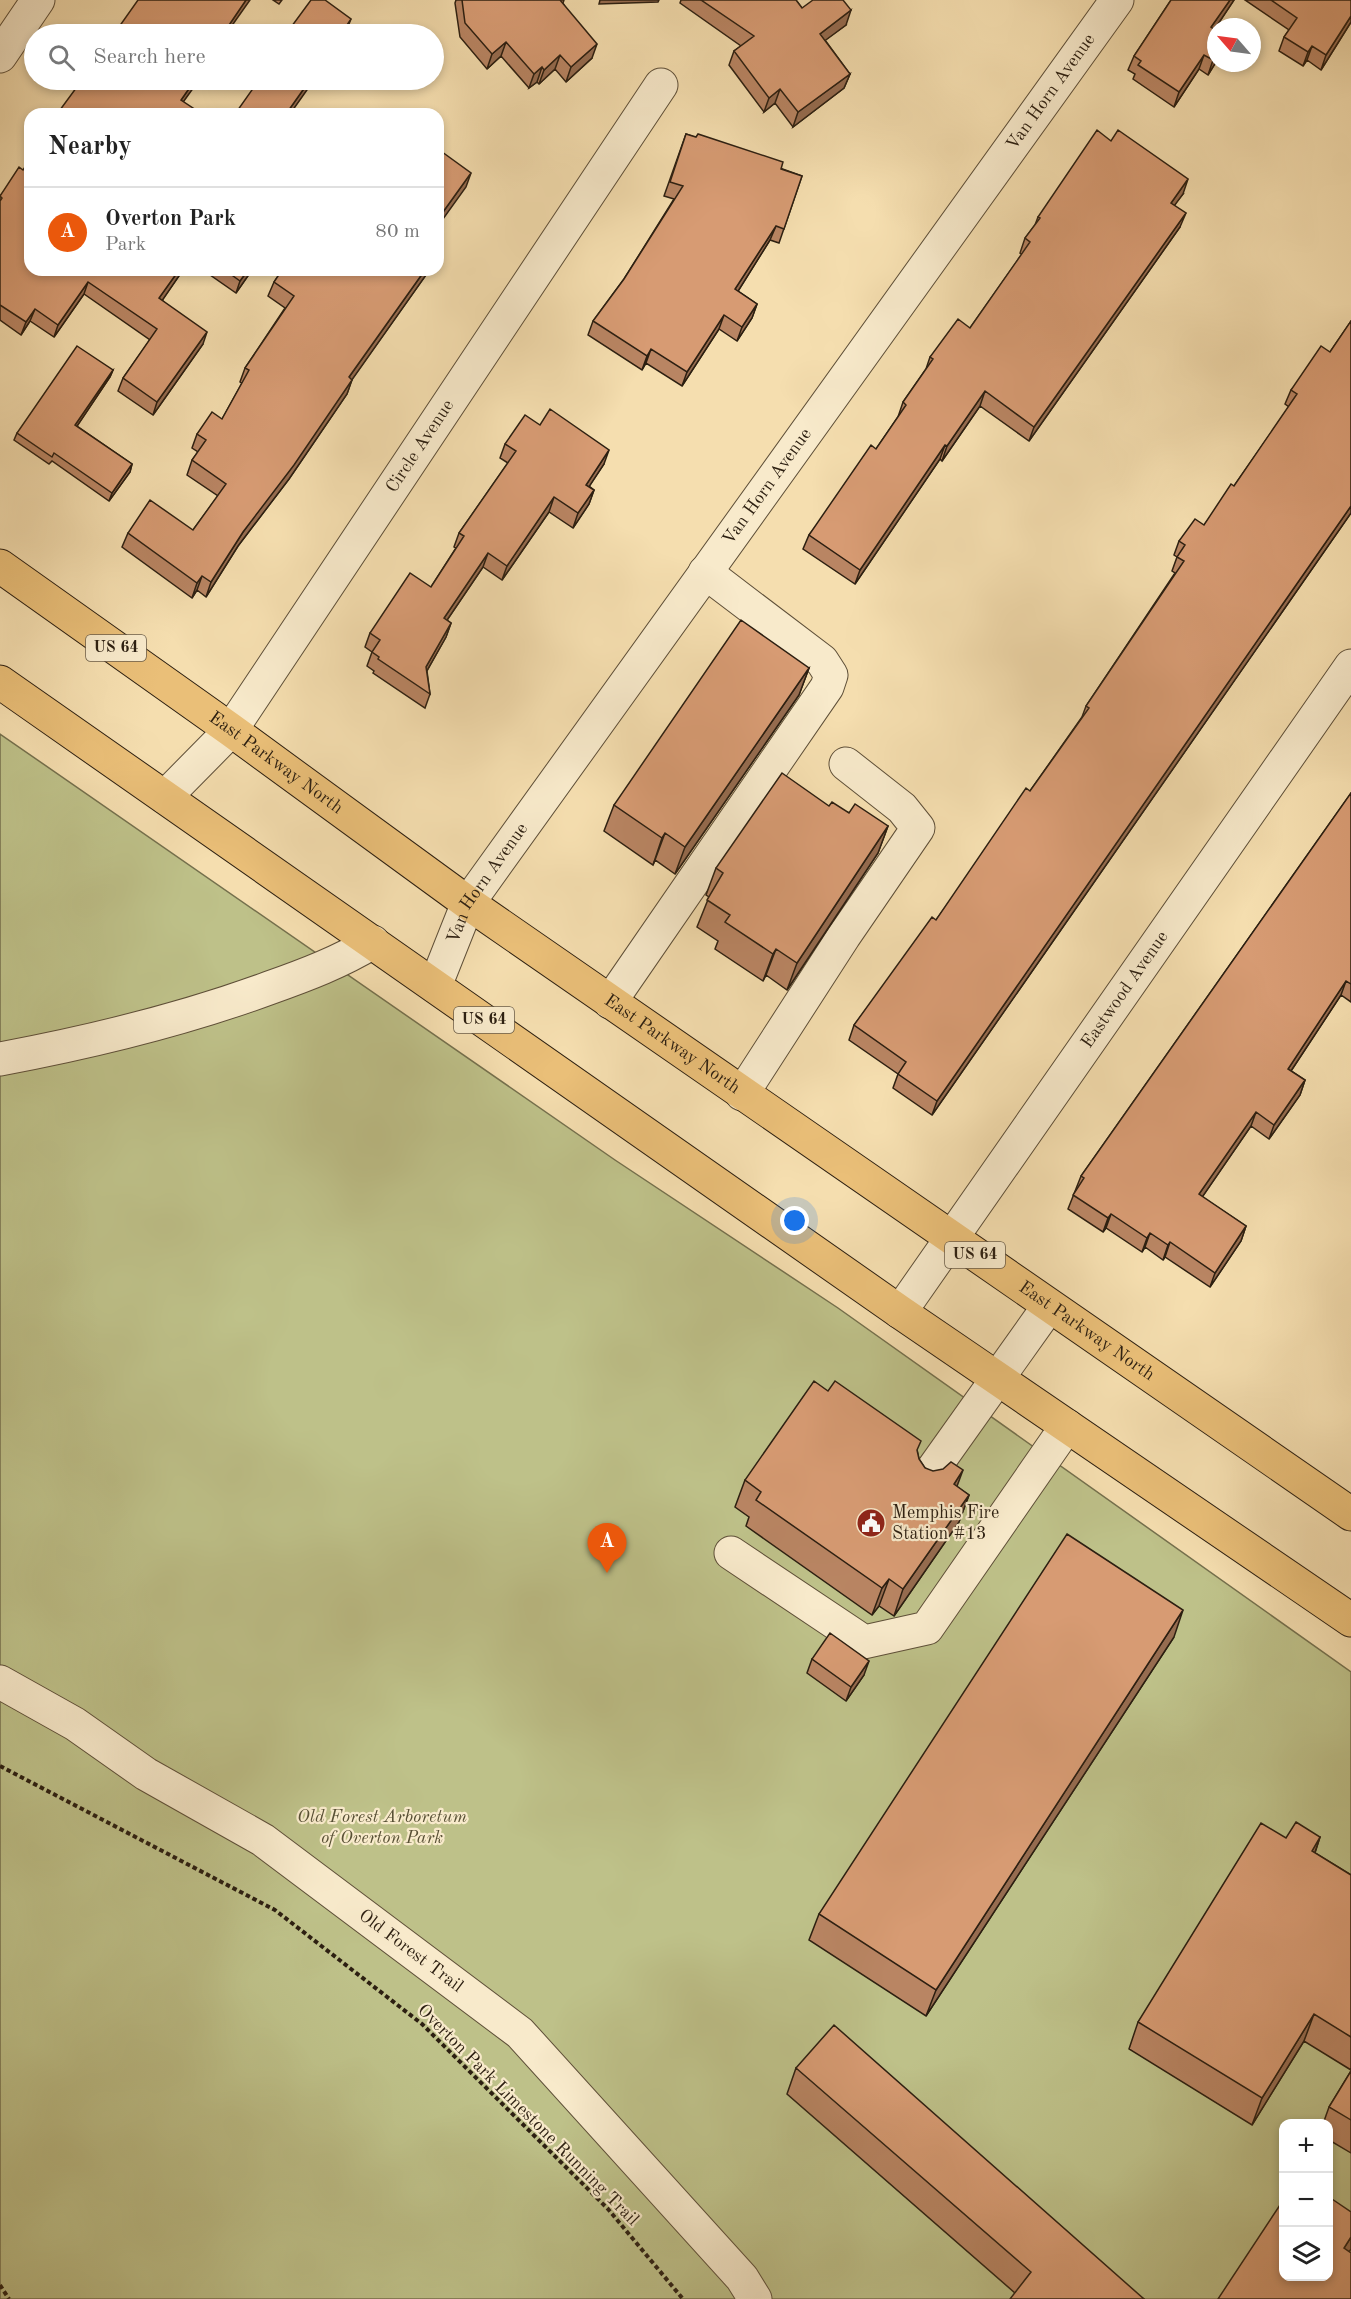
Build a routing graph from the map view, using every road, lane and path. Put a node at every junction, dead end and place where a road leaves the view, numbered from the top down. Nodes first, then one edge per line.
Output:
1 (38, 0) edge
2 (1117, 0) edge
3 (0, 56) edge
4 (661, 85) dead end
5 (0, 567) edge
6 (705, 572) junction
7 (1351, 666) edge
8 (0, 682) edge
9 (231, 730) junction
10 (846, 764) dead end
11 (165, 797) junction
12 (468, 903) junction
13 (373, 942) junction
14 (435, 986) junction
15 (610, 1002) junction
16 (0, 1059) edge
17 (742, 1094) junction
18 (952, 1239) junction
19 (1049, 1306) junction
20 (900, 1312) junction
21 (998, 1379) junction
22 (1067, 1426) junction
23 (926, 1479) edge
24 (1351, 1514) edge
25 (731, 1553) dead end
26 (1351, 1620) edge
27 (0, 1682) edge
28 (0, 1766) edge
29 (0, 2285) edge
30 (9, 2299) edge
31 (683, 2299) edge
32 (755, 2299) edge

1 - 3 street
2 - 6 street, Van Horn Avenue
4 - 9 street, Circle Avenue
5 - 9 main road, East Parkway North / US 64
6 - 12 street, Van Horn Avenue
6 - 15 street
7 - 18 street, Eastwood Avenue
8 - 11 main road, US 64
9 - 11 street, Circle Avenue
9 - 12 main road, East Parkway North / US 64
10 - 17 street
11 - 13 main road, US 64
12 - 14 street, Van Horn Avenue
12 - 15 main road, East Parkway North / US 64
13 - 14 main road, US 64
13 - 16 street
14 - 20 main road, US 64
15 - 17 main road, East Parkway North / US 64
17 - 18 main road, East Parkway North / US 64
18 - 19 main road, East Parkway North / US 64
18 - 20 street, Eastwood Avenue
19 - 21 street
19 - 24 main road, East Parkway North / US 64
20 - 21 main road, US 64
21 - 22 main road, US 64
21 - 23 street
22 - 25 street
22 - 26 main road, US 64
27 - 32 street, Old Forest Trail
28 - 31 path, Overton Park Limestone Running Trail
29 - 30 path

